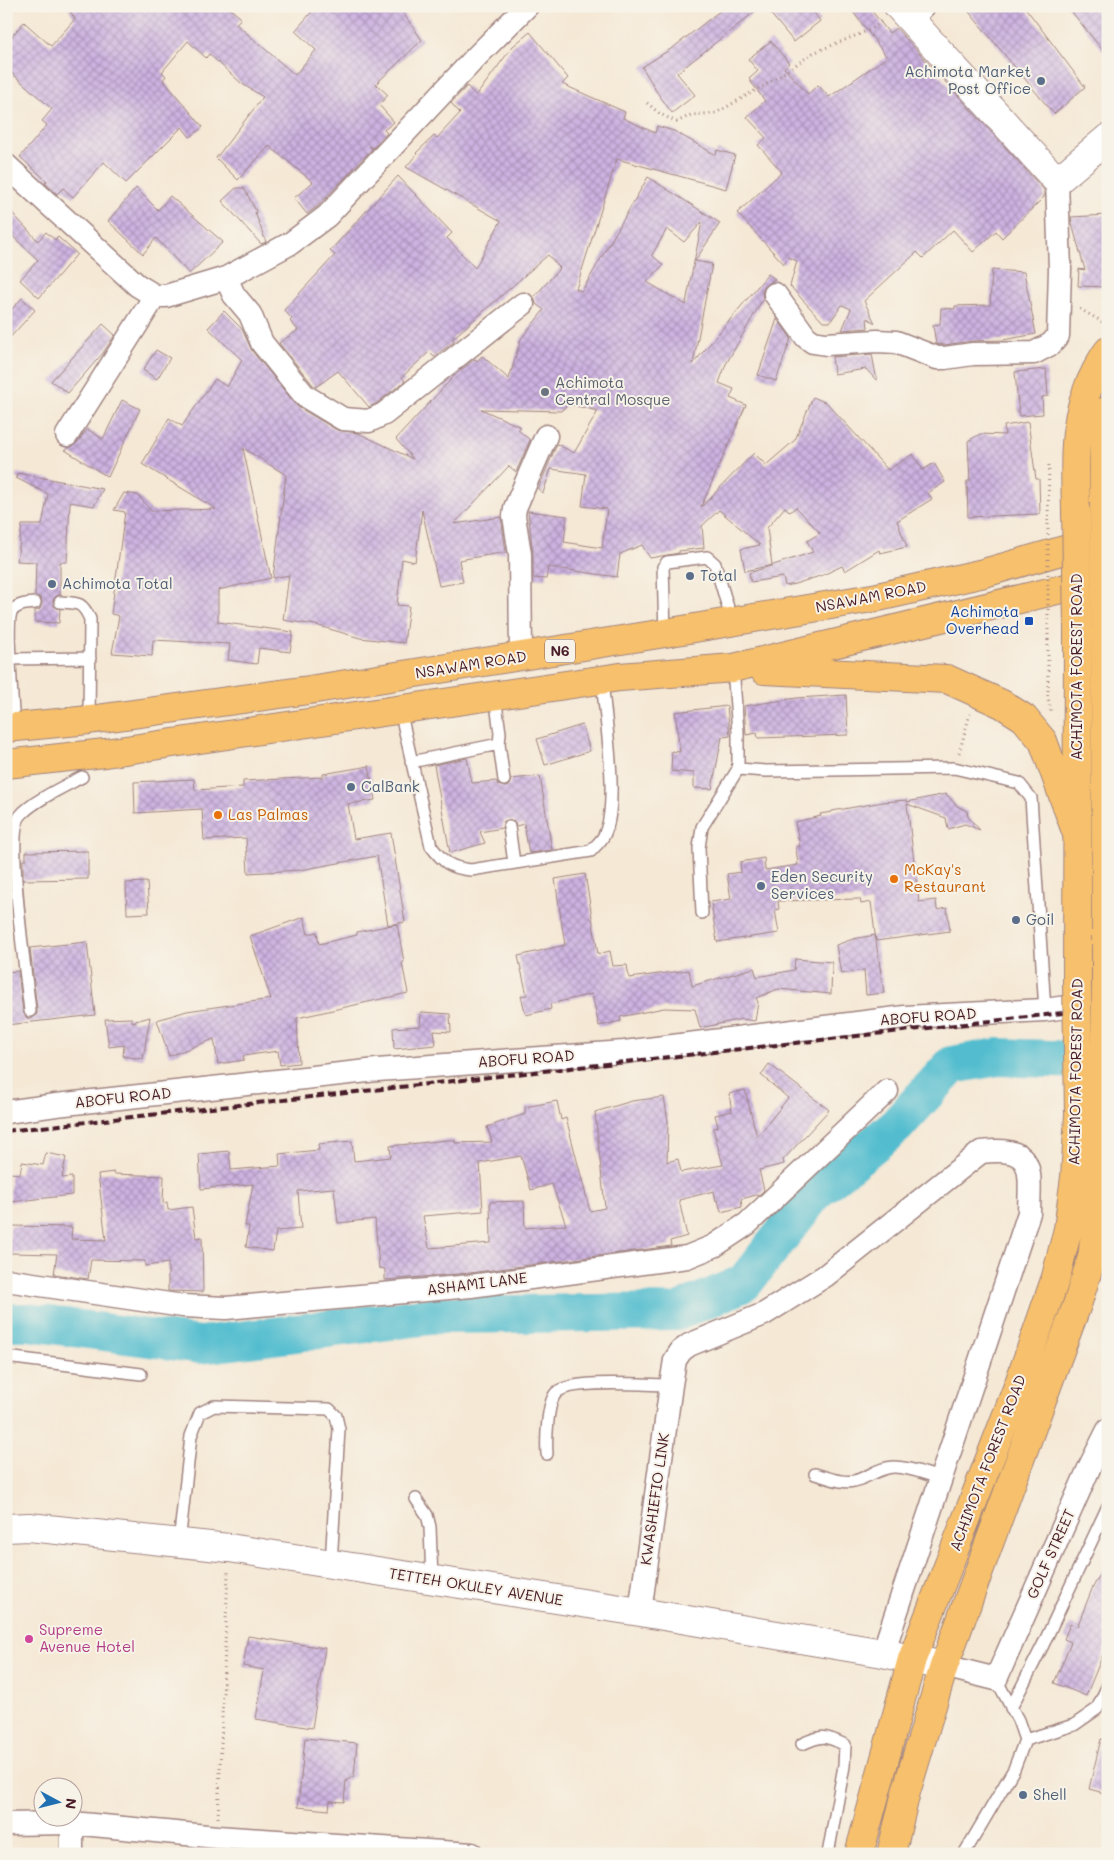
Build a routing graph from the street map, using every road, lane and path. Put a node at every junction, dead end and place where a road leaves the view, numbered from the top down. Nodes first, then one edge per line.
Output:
1 (527, 6) edge
2 (908, 10) edge
3 (647, 103) dead end
4 (1108, 138) edge
5 (6, 165) edge
6 (1057, 181) junction
7 (226, 278) junction
8 (775, 294) dead end
9 (155, 296) junction
10 (523, 304) dead end
11 (1108, 351) edge
12 (1108, 410) edge
13 (67, 435) dead end
14 (546, 436) dead end
15 (1048, 521) dead end
16 (1108, 538) edge
17 (1108, 578) edge
18 (60, 602) dead end
19 (35, 603) dead end
20 (732, 622) junction
21 (665, 633) junction
22 (1048, 640) dead end
23 (521, 657) junction
24 (90, 658) junction
25 (8, 659) edge
26 (733, 668) junction
27 (602, 680) junction
28 (495, 696) junction
29 (400, 710) junction
30 (971, 711) dead end
31 (89, 720) junction
32 (10, 728) edge
33 (500, 744) junction
34 (411, 762) junction
35 (6, 764) edge
36 (954, 768) junction
37 (738, 769) junction
38 (82, 777) dead end
39 (504, 780) dead end
40 (509, 827) dead end
41 (1077, 834) junction
42 (514, 863) junction
43 (702, 913) dead end
44 (1107, 940) edge
45 (1107, 991) edge
46 (30, 1010) dead end
47 (1045, 1010) junction
48 (887, 1091) dead end
49 (6, 1112) edge
50 (6, 1280) edge
51 (6, 1357) edge
52 (141, 1374) dead end
53 (671, 1385) junction
54 (1108, 1430) edge
55 (547, 1454) dead end
56 (815, 1474) dead end
57 (940, 1478) junction
58 (416, 1499) dead end
59 (1108, 1506) edge
60 (6, 1528) edge
61 (179, 1544) junction
62 (230, 1548) junction
63 (331, 1564) junction
64 (432, 1580) junction
65 (640, 1612) junction
66 (883, 1653) junction
67 (912, 1659) junction
68 (944, 1666) junction
69 (996, 1680) junction
70 (1108, 1685) edge
71 (1011, 1708) junction
72 (1025, 1740) junction
73 (802, 1744) dead end
74 (6, 1824) edge
75 (32, 1824) edge
76 (82, 1824) edge
77 (72, 1828) edge
78 (217, 1837) junction
79 (431, 1852) edge
80 (72, 1854) edge
81 (465, 1854) edge
82 (828, 1854) edge
83 (859, 1854) edge
84 (891, 1854) edge
85 (964, 1854) edge

1 - 7 street
2 - 3 path
2 - 6 street
4 - 6 street
5 - 9 street
6 - 8 street
7 - 9 street
7 - 10 street
9 - 13 street
11 - 41 main road, ACHIMOTA FOREST ROAD, bridge
12 - 44 main road, ACHIMOTA FOREST ROAD, bridge
14 - 23 street
15 - 22 path, bridge
16 - 20 main road, NSAWAM ROAD / N6
17 - 26 main road, N6
18 - 24 lane
19 - 25 lane
20 - 21 main road, NSAWAM ROAD / N6
20 - 21 lane
21 - 23 main road, NSAWAM ROAD / N6
23 - 31 main road, NSAWAM ROAD / N6
24 - 25 lane
24 - 31 lane
25 - 32 lane
26 - 27 main road, N6
26 - 37 lane
26 - 41 main road
27 - 28 main road, N6
27 - 42 lane
28 - 29 main road, N6
28 - 33 lane
29 - 34 lane
29 - 35 main road, N6
30 - 36 path
31 - 32 main road, NSAWAM ROAD / N6
33 - 34 lane
33 - 39 lane
34 - 42 lane
36 - 37 lane
36 - 47 lane
37 - 43 lane
38 - 46 lane
40 - 42 lane
41 - 67 main road, ACHIMOTA FOREST ROAD, bridge
44 - 45 main road, ACHIMOTA FOREST ROAD
45 - 47 street, ABOFU ROAD
45 - 68 main road, ACHIMOTA FOREST ROAD, bridge
47 - 49 street, ABOFU ROAD
48 - 50 street, ASHAMI LANE
51 - 52 lane
53 - 55 lane
53 - 57 street, KWASHIEFIO LINK
53 - 65 street, KWASHIEFIO LINK
54 - 69 street, GOLF STREET
56 - 57 lane
57 - 66 street
58 - 64 lane
59 - 71 lane
60 - 61 street, TETTEH OKULEY AVENUE
61 - 62 street, TETTEH OKULEY AVENUE
61 - 63 lane
62 - 63 street, TETTEH OKULEY AVENUE
62 - 78 path
63 - 64 street, TETTEH OKULEY AVENUE
64 - 65 street, TETTEH OKULEY AVENUE
65 - 66 street, TETTEH OKULEY AVENUE
66 - 67 street, TETTEH OKULEY AVENUE
67 - 68 street, TETTEH OKULEY AVENUE
67 - 83 main road, ACHIMOTA FOREST ROAD
68 - 69 street
68 - 84 main road, ACHIMOTA FOREST ROAD
69 - 71 lane
70 - 72 lane
71 - 72 lane
72 - 85 lane
73 - 82 lane
74 - 75 street
76 - 78 street
77 - 80 street
78 - 79 street
79 - 81 street

